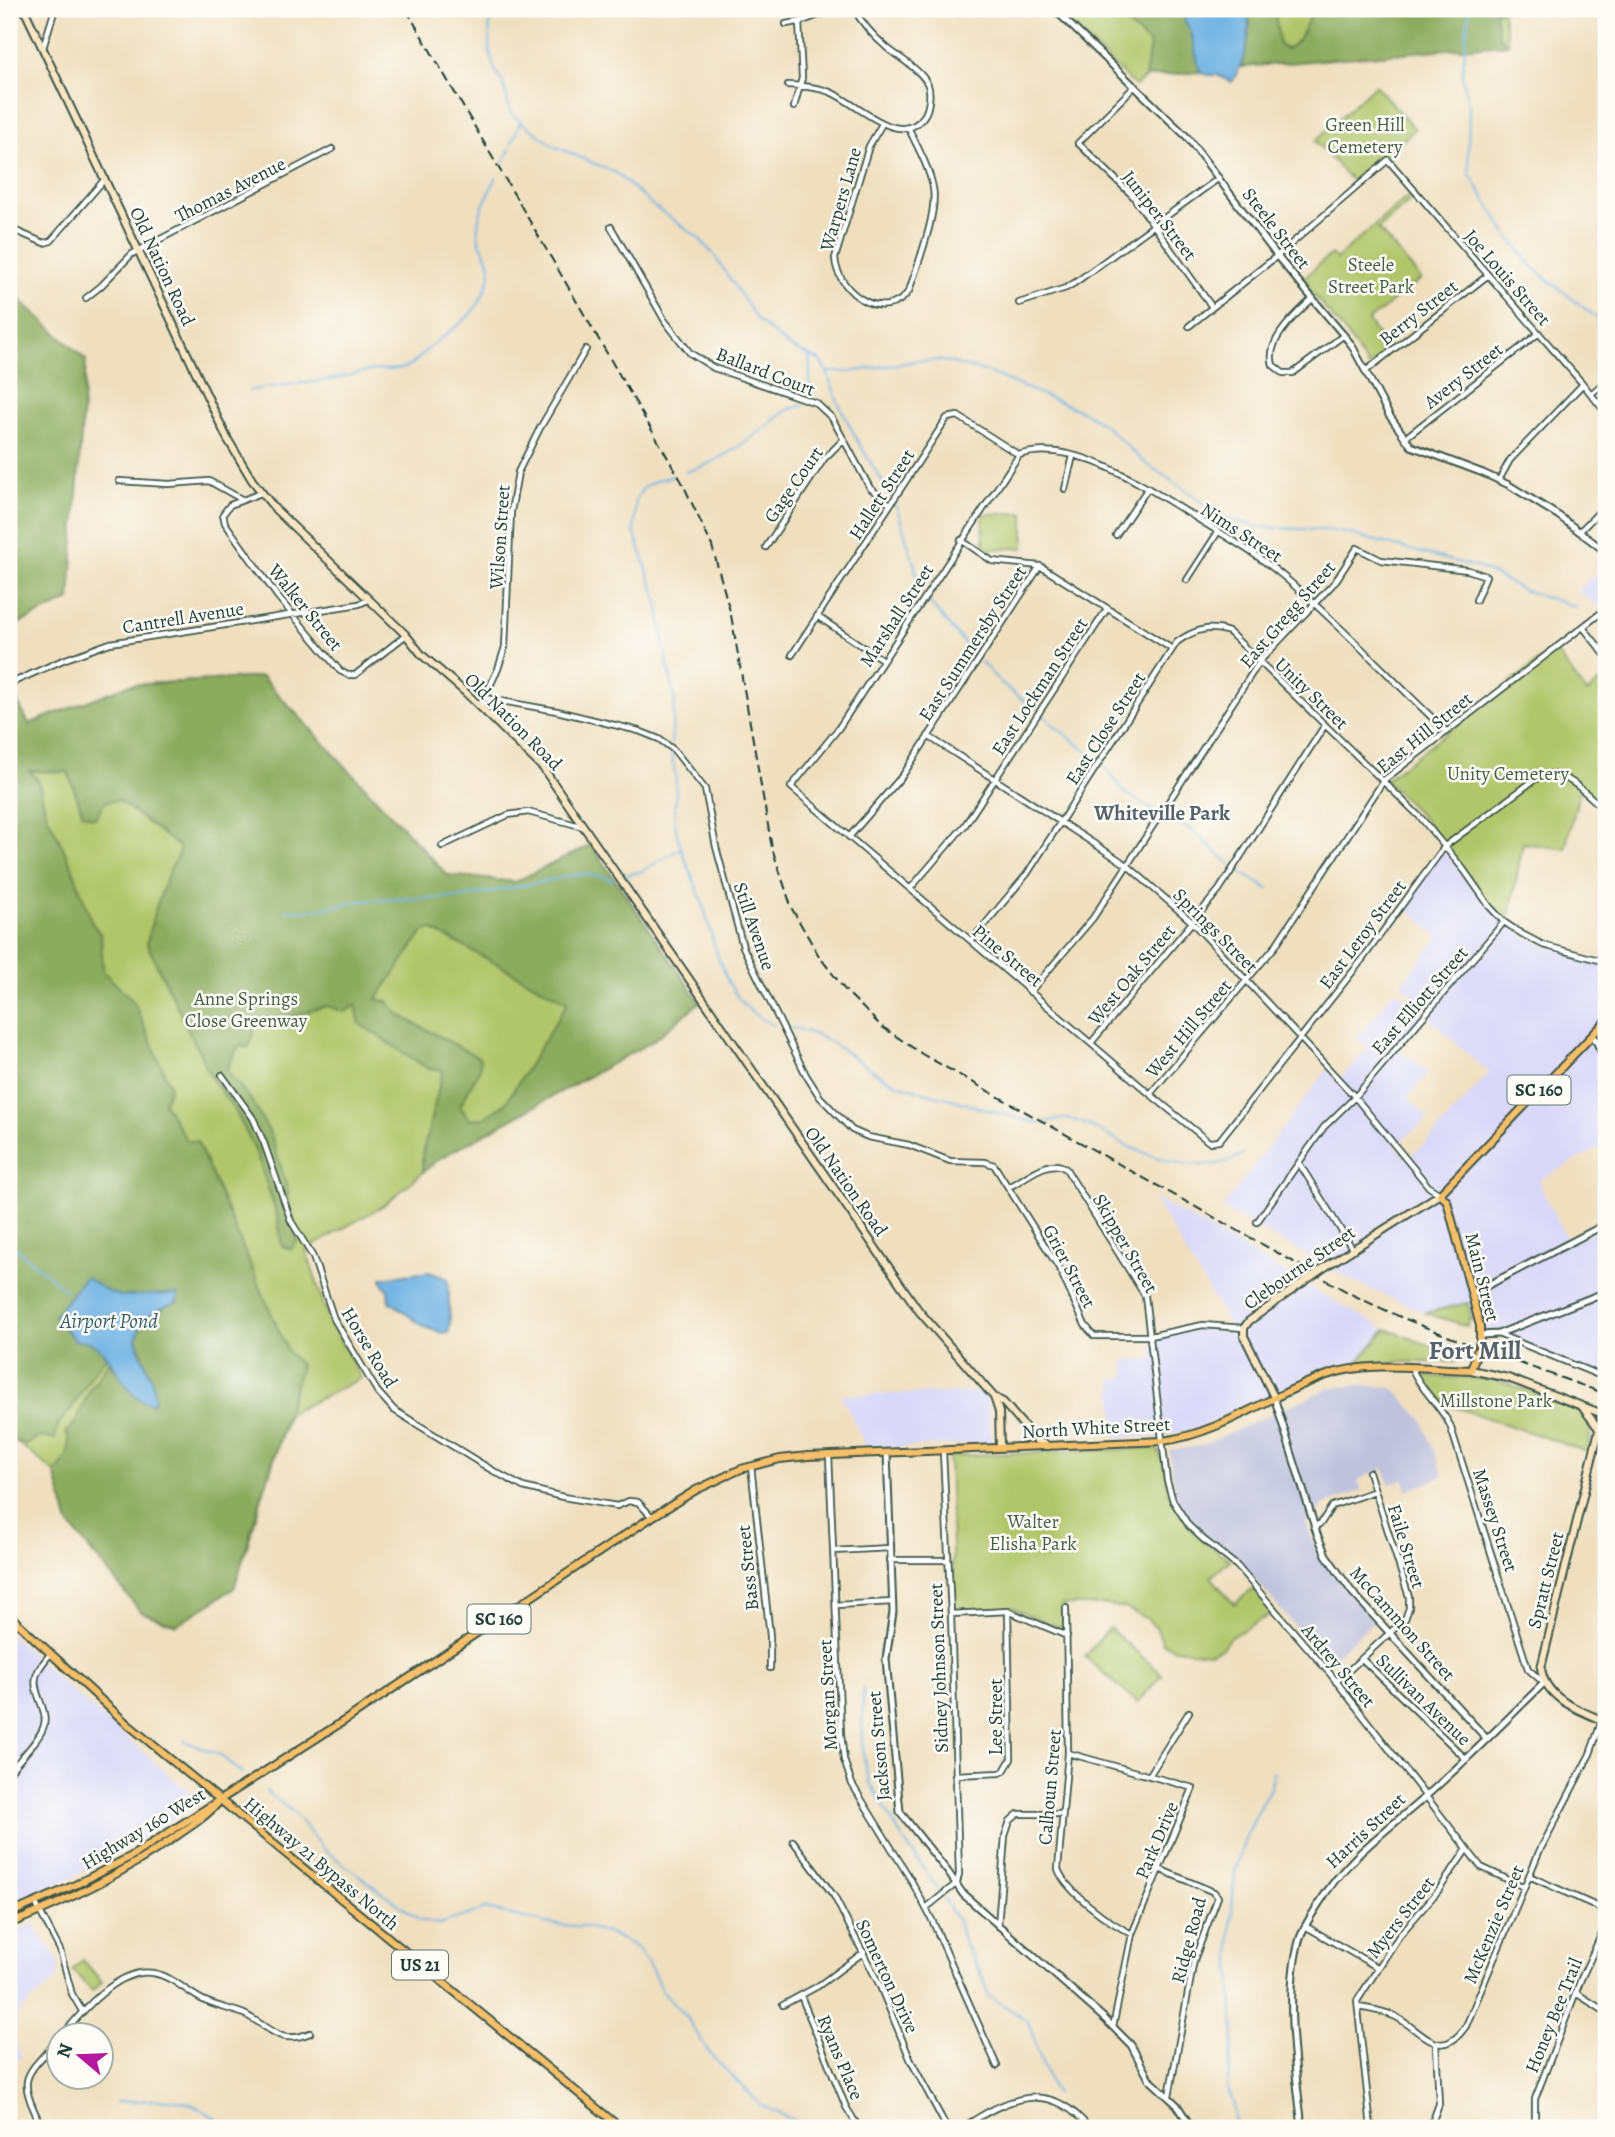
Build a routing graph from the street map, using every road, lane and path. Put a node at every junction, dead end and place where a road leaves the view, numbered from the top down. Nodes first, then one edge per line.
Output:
1 (23, 9) edge
2 (55, 9) edge
3 (834, 9) edge
4 (854, 9) edge
5 (1054, 9) edge
6 (799, 22) junction
7 (786, 23) dead end
8 (43, 49) junction
9 (789, 85) dead end
10 (801, 86) junction
11 (1135, 86) junction
12 (794, 107) dead end
13 (882, 124) junction
14 (908, 127) junction
15 (332, 149) dead end
16 (1219, 178) junction
17 (104, 180) junction
18 (1153, 225) junction
19 (611, 227) dead end
20 (9, 228) edge
21 (139, 251) junction
22 (1277, 256) junction
23 (1487, 276) junction
24 (86, 298) dead end
25 (1313, 298) junction
26 (1018, 303) dead end
27 (1212, 307) junction
28 (1189, 326) dead end
29 (1539, 333) junction
30 (1344, 335) junction
31 (586, 349) dead end
32 (1367, 370) junction
33 (1606, 381) edge
34 (1583, 384) junction
35 (1591, 394) junction
36 (1606, 414) edge
37 (844, 439) junction
38 (1405, 439) junction
39 (1019, 455) junction
40 (1073, 456) junction
41 (1499, 480) junction
42 (119, 481) dead end
43 (1148, 488) junction
44 (1065, 489) dead end
45 (261, 493) junction
46 (244, 501) junction
47 (890, 504) junction
48 (1606, 505) edge
49 (1580, 531) junction
50 (1219, 532) junction
51 (1116, 535) dead end
52 (961, 540) junction
53 (766, 547) dead end
54 (1606, 552) edge
55 (1040, 566) junction
56 (1187, 580) dead end
57 (368, 600) junction
58 (1476, 600) dead end
59 (1314, 605) junction
60 (1107, 609) junction
61 (1606, 609) edge
62 (292, 614) junction
63 (817, 616) junction
64 (1583, 626) junction
65 (406, 635) junction
66 (1172, 649) junction
67 (792, 655) dead end
68 (1606, 656) edge
69 (883, 660) junction
70 (1259, 661) junction
71 (9, 684) edge
72 (485, 698) junction
73 (480, 708) junction
74 (1325, 725) junction
75 (1446, 731) junction
76 (928, 736) junction
77 (995, 779) junction
78 (1384, 780) junction
79 (791, 787) joint
80 (1606, 811) edge
81 (1061, 821) junction
82 (585, 827) junction
83 (849, 837) junction
84 (442, 846) dead end
85 (1445, 846) junction
86 (1127, 865) junction
87 (910, 889) junction
88 (1192, 922) junction
89 (1504, 922) junction
90 (971, 941) junction
91 (1606, 962) edge
92 (1247, 980) junction
93 (1030, 992) junction
94 (1606, 1021) edge
95 (1593, 1035) junction
96 (1301, 1039) junction
97 (1091, 1043) junction
98 (1606, 1061) edge
99 (222, 1074) dead end
100 (1150, 1094) junction
101 (1355, 1097) junction
102 (1209, 1142) joint
103 (1299, 1163) junction
104 (1009, 1187) junction
105 (1440, 1194) junction
106 (1257, 1222) dead end
107 (1606, 1224) edge
108 (1352, 1248) junction
109 (1606, 1292) edge
110 (1473, 1293) junction
111 (1244, 1328) junction
112 (1498, 1334) junction
113 (1481, 1335) junction
114 (1150, 1336) junction
115 (1412, 1369) junction
116 (1471, 1370) junction
117 (1606, 1378) edge
118 (994, 1397) junction
119 (1274, 1397) junction
120 (1606, 1404) edge
121 (1579, 1405) junction
122 (1605, 1414) edge
123 (1599, 1429) junction
124 (1163, 1441) junction
125 (1048, 1446) junction
126 (1000, 1447) junction
127 (943, 1452) junction
128 (887, 1453) junction
129 (829, 1455) junction
130 (751, 1465) junction
131 (741, 1469) joint
132 (1369, 1472) dead end
133 (1375, 1491) junction
134 (652, 1517) junction
135 (1314, 1527) junction
136 (890, 1549) junction
137 (833, 1551) junction
138 (890, 1560) junction
139 (948, 1560) junction
140 (893, 1602) junction
141 (836, 1605) junction
142 (1066, 1608) dead end
143 (1008, 1611) junction
144 (951, 1614) junction
145 (9, 1615) edge
146 (1390, 1634) junction
147 (1067, 1636) junction
148 (50, 1654) junction
149 (1362, 1659) junction
150 (770, 1668) dead end
151 (1336, 1682) junction
152 (1544, 1683) junction
153 (1189, 1712) dead end
154 (1604, 1721) edge
155 (1488, 1739) junction
156 (1068, 1753) junction
157 (1466, 1759) junction
158 (11, 1766) edge
159 (9, 1773) edge
160 (955, 1775) junction
161 (1149, 1776) junction
162 (1425, 1797) junction
163 (221, 1800) junction
164 (1061, 1814) junction
165 (793, 1841) dead end
166 (1467, 1849) junction
167 (1159, 1869) junction
168 (1529, 1876) junction
169 (956, 1884) junction
170 (1524, 1887) junction
171 (36, 1904) junction
172 (926, 1908) junction
173 (39, 1911) junction
174 (9, 1914) edge
175 (1605, 1914) edge
176 (9, 1924) edge
177 (1305, 1926) junction
178 (998, 1927) junction
179 (1132, 1934) junction
180 (863, 1952) junction
181 (1377, 1967) junction
182 (1576, 1993) junction
183 (801, 1996) junction
184 (783, 2005) dead end
185 (1358, 2007) junction
186 (82, 2011) junction
187 (1606, 2012) edge
188 (73, 2022) edge
189 (1113, 2027) junction
190 (310, 2033) dead end
191 (1436, 2043) junction
192 (46, 2053) edge
193 (996, 2066) dead end
194 (1169, 2096) junction
195 (41, 2128) edge
196 (621, 2128) edge
197 (859, 2128) edge
198 (947, 2128) edge
199 (961, 2128) edge
200 (1089, 2128) edge
201 (1192, 2128) edge
202 (1302, 2128) edge
203 (1371, 2128) edge
204 (1430, 2128) edge
205 (1535, 2128) edge

1 - 8 main road, Old Nation Road
2 - 8 street
3 - 6 street
4 - 14 street
5 - 11 street, Steele Street
6 - 7 street
6 - 10 street
8 - 17 main road, Old Nation Road
9 - 10 street
10 - 12 street
10 - 13 street
11 - 16 street, Steele Street
11 - 18 street, Juniper Street
13 - 14 street
13 - 14 street, Warpers Lane
15 - 21 street, Thomas Avenue
16 - 18 street
16 - 22 street, Steele Street
17 - 20 street
17 - 21 main road, Old Nation Road
18 - 26 street
18 - 27 street, Juniper Street
19 - 37 street, Ballard Court
21 - 24 street, Thomas Avenue
21 - 45 main road, Old Nation Road
22 - 23 street, Joe Louis Street
22 - 25 street, Steele Street
22 - 27 street
23 - 29 street, Joe Louis Street
23 - 32 street, Berry Street
25 - 30 street, Steele Street
25 - 30 street
27 - 28 street
29 - 34 street, Joe Louis Street
29 - 38 street, Avery Street
30 - 32 street, Steele Street
31 - 72 street, Wilson Street
32 - 38 street, Steele Street
33 - 35 street
34 - 35 street, Joe Louis Street
34 - 41 street
35 - 36 street, Joe Louis Street
37 - 47 street, Ballard Court
37 - 53 street, Gage Court
38 - 41 street, Steele Street
39 - 40 street, Nims Street
39 - 47 street, Hallett Street
39 - 52 street, Marshall Street
40 - 43 street, Nims Street
40 - 44 street
41 - 49 street, Steele Street
42 - 46 street
43 - 50 street, Nims Street
43 - 51 street
45 - 46 street, Walker Street
45 - 57 main road, Old Nation Road
46 - 62 street, Walker Street
47 - 63 street, Hallett Street
48 - 49 street
49 - 54 street, Steele Street
50 - 56 street
50 - 59 street, Nims Street
52 - 55 street
52 - 69 street, Marshall Street
55 - 60 street
55 - 76 street, East Summersby Street
57 - 62 street, Cantrell Avenue
57 - 65 main road, Old Nation Road
58 - 59 street, East Gregg Street
59 - 70 street, East Gregg Street
59 - 75 street, Nims Street
60 - 66 street
60 - 77 street, East Lockman Street
61 - 64 street, East Hill Street
62 - 65 street, Walker Street
62 - 71 street, Cantrell Avenue
63 - 67 street, Hallett Street
63 - 69 street
64 - 68 street
64 - 75 street, East Hill Street
65 - 73 main road, Old Nation Road
66 - 70 street, Unity Street
66 - 81 street, East Close Street
69 - 79 street, Marshall Street
70 - 74 street, Unity Street
70 - 86 street, East Gregg Street
72 - 73 street
72 - 104 street, Still Avenue
73 - 82 main road, Old Nation Road
74 - 78 street, Unity Street
74 - 88 street, West Oak Street
75 - 78 street, East Hill Street
76 - 77 street, Springs Street
76 - 83 street, East Summersby Street
77 - 81 street, Springs Street
77 - 87 street, East Lockman Street
78 - 85 street, Unity Street
78 - 92 street, East Hill Street
79 - 83 street, Pine Street
80 - 85 street, East Leroy Street
81 - 86 street, Springs Street
81 - 90 street, East Close Street
82 - 84 street
82 - 118 main road, Old Nation Road
83 - 87 street, Pine Street
85 - 89 street, Unity Street
85 - 96 street, East Leroy Street
86 - 88 street, Springs Street
86 - 93 street, East Gregg Street
87 - 90 street, Pine Street
88 - 92 street, Springs Street
88 - 97 street, West Oak Street
89 - 91 street, Unity Street
89 - 101 street, East Elliott Street
90 - 93 street, Pine Street
92 - 96 street, Springs Street
92 - 100 street, West Hill Street
93 - 97 street, Pine Street
94 - 95 main road, SC 160
95 - 98 street
95 - 105 main road, SC 160
96 - 101 street, Springs Street
96 - 102 street, East Leroy Street
97 - 100 street, Pine Street
99 - 134 street, Horse Road
100 - 102 street, Pine Street
101 - 103 street, East Elliott Street
101 - 105 street, Springs Street
103 - 106 street, East Elliott Street
103 - 108 street
104 - 114 street, Grier Street
104 - 114 street, Skipper Street
105 - 108 main road, Clebourne Street
105 - 110 main road, Main Street
107 - 110 street
108 - 111 main road, Clebourne Street, bridge
109 - 112 street
110 - 113 main road, Main Street
111 - 114 street, Grier Street
111 - 119 main road, Clebourne Street
112 - 113 street
112 - 117 street
113 - 116 main road, Main Street
114 - 124 street, Skipper Street
115 - 116 main road, North White Street
115 - 119 main road, North White Street
115 - 152 street, Massey Street
116 - 121 main road
118 - 125 main road, Old Nation Road
118 - 126 main road
119 - 124 main road, North White Street
119 - 135 street, McCammon Street
120 - 122 street
121 - 122 main road
121 - 123 main road
122 - 123 main road, Spratt Street
123 - 152 main road, Spratt Street
124 - 125 main road, North White Street
124 - 151 street, Ardrey Street
125 - 126 main road, North White Street
126 - 127 main road, North White Street
127 - 128 main road, North White Street
127 - 139 street, Sidney Johnson Street
128 - 129 main road, North White Street
128 - 136 street, Jackson Street
129 - 130 main road, North White Street
129 - 137 street, Morgan Street
130 - 131 main road, North White Street
130 - 150 street, Bass Street
131 - 134 main road, SC 160 / SC 160
132 - 133 street, Faile Street
133 - 135 street
133 - 146 street, Faile Street
134 - 163 main road, SC 160 / SC 160
135 - 146 street, McCammon Street
136 - 137 street
136 - 138 street, Jackson Street
137 - 141 street, Morgan Street
138 - 139 street
138 - 140 street, Jackson Street
139 - 144 street, Sidney Johnson Street
140 - 141 street
140 - 169 street, Jackson Street
141 - 172 street, Morgan Street
142 - 147 street, Calhoun Street
143 - 144 street
143 - 147 street
143 - 160 street, Lee Street
144 - 160 street, Sidney Johnson Street
145 - 148 main road, Highway 21 Bypass North / US 21
146 - 149 street, Faile Street
146 - 155 street, McCammon Street
147 - 156 street, Calhoun Street
148 - 158 street
148 - 163 main road, Highway 21 Bypass North / US 21
149 - 151 street, Faile Street
149 - 157 street, Sullivan Avenue
151 - 162 street, Ardrey Street
152 - 154 main road
152 - 155 street, Harris Street
153 - 161 street
154 - 168 street, McKenzie Street
155 - 157 street, Harris Street
156 - 161 street, Park Drive
156 - 164 street, Calhoun Street
157 - 162 street, Harris Street
158 - 159 street
160 - 169 street, Sidney Johnson Street
161 - 167 street, Park Drive
162 - 166 street, Ardrey Street
162 - 177 street, Harris Street
163 - 171 main road, Highway 160 West / SC 160
163 - 173 main road, Highway 160 West / SC 160
163 - 196 main road, Highway 21 Bypass North / US 21
164 - 178 street
164 - 179 street, Calhoun Street
165 - 180 street, Somerton Drive
166 - 170 street, Ardrey Street
166 - 181 street, Myers Street
167 - 179 street, Park Drive
167 - 194 street, Ridge Road
168 - 170 street, McKenzie Street
168 - 175 street
169 - 172 street
169 - 178 street, Jackson Street
170 - 191 street, McKenzie Street
171 - 173 street
171 - 174 main road, Highway 160 West / SC 160
172 - 193 street, Morgan Street
173 - 176 main road, Highway 160 West / SC 160
173 - 186 street
175 - 182 street, Honey Bee Trail
177 - 181 street
177 - 202 street, Harris Street
178 - 189 street, Jackson Street
179 - 189 street, Park Drive
180 - 183 street
180 - 198 street, Somerton Drive
181 - 185 street, Myers Street
182 - 187 street
182 - 205 street, Honey Bee Trail
183 - 184 street
183 - 197 street, Ryans Place
185 - 191 street
185 - 203 street, Myers Street
186 - 188 street
186 - 190 street
189 - 194 street, Jackson Street
191 - 204 street
192 - 195 street
194 - 201 street, Jackson Street
199 - 200 street

